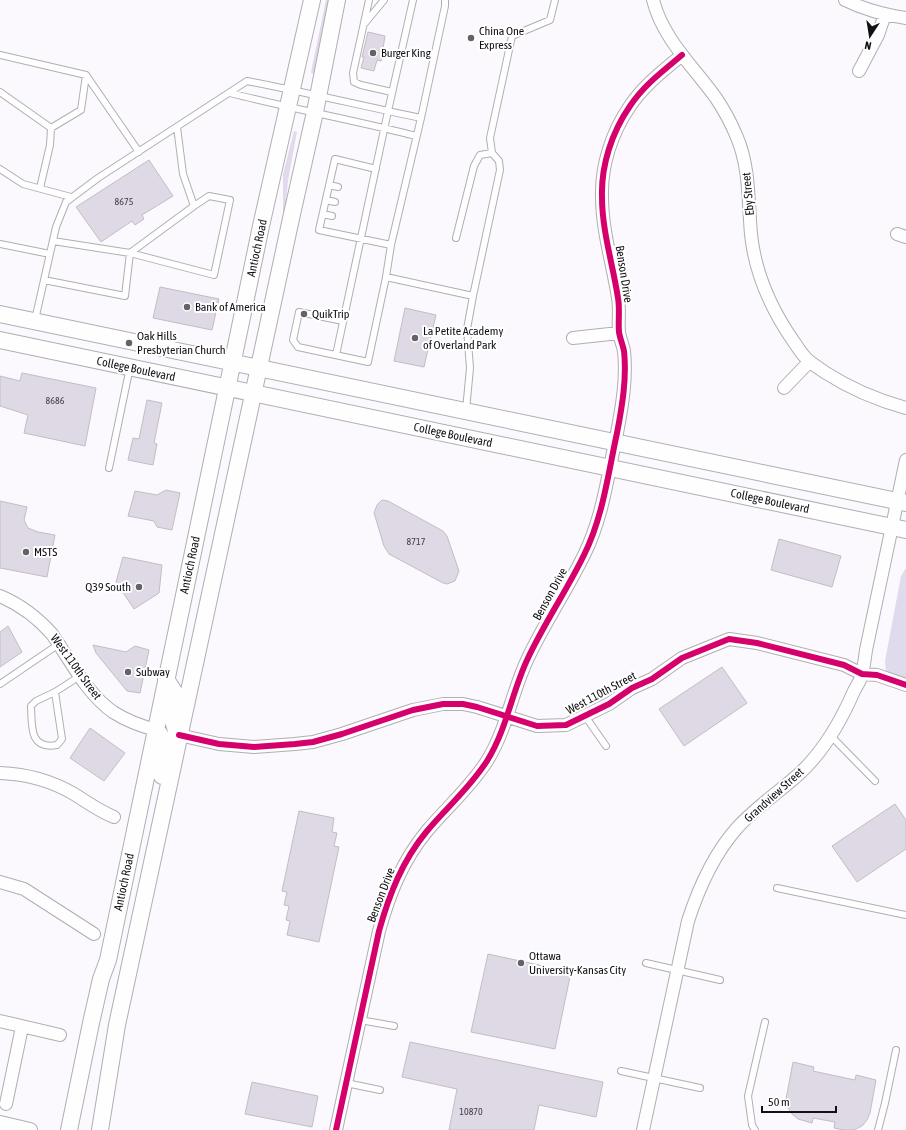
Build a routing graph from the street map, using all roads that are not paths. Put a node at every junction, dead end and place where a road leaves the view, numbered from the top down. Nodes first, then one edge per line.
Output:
1 (312, 0) edge
2 (337, 0) edge
3 (369, 0) edge
4 (384, 0) edge
5 (413, 0) edge
6 (445, 0) edge
7 (554, 0) edge
8 (653, 0) edge
9 (844, 0) edge
10 (885, 14) junction
11 (906, 18) edge
12 (364, 25) junction
13 (0, 55) edge
14 (682, 55) junction
15 (859, 71) dead end
16 (86, 75) junction
17 (292, 89) junction
18 (0, 92) edge
19 (392, 92) junction
20 (230, 93) junction
21 (318, 95) junction
22 (288, 107) junction
23 (388, 111) junction
24 (316, 112) junction
25 (421, 118) junction
26 (177, 127) junction
27 (51, 128) junction
28 (385, 128) junction
29 (416, 136) junction
30 (139, 152) junction
31 (492, 153) junction
32 (0, 169) edge
33 (376, 169) junction
34 (329, 185) junction
35 (338, 187) dead end
36 (40, 188) junction
37 (363, 193) dead end
38 (370, 194) junction
39 (71, 197) junction
40 (326, 200) junction
41 (335, 202) dead end
42 (194, 206) junction
43 (360, 207) dead end
44 (367, 209) junction
45 (323, 214) junction
46 (332, 216) dead end
47 (456, 238) dead end
48 (360, 239) junction
49 (53, 241) junction
50 (0, 244) edge
51 (391, 245) junction
52 (130, 253) junction
53 (50, 254) junction
54 (386, 277) junction
55 (44, 280) junction
56 (473, 296) junction
57 (0, 314) edge
58 (35, 321) junction
59 (343, 321) junction
60 (619, 333) junction
61 (573, 338) dead end
62 (0, 340) edge
63 (336, 355) junction
64 (233, 362) junction
65 (809, 362) junction
66 (130, 367) junction
67 (259, 368) junction
68 (227, 388) junction
69 (784, 388) dead end
70 (254, 393) junction
71 (906, 408) edge
72 (465, 412) junction
73 (615, 443) junction
74 (906, 460) edge
75 (610, 467) junction
76 (109, 468) dead end
77 (902, 502) edge
78 (899, 528) edge
79 (0, 596) edge
80 (59, 644) junction
81 (862, 674) junction
82 (80, 676) junction
83 (166, 679) junction
84 (0, 684) edge
85 (906, 685) edge
86 (55, 692) junction
87 (507, 716) junction
88 (585, 716) junction
89 (156, 730) junction
90 (179, 735) junction
91 (831, 736) junction
92 (606, 746) dead end
93 (0, 773) edge
94 (875, 782) dead end
95 (168, 789) junction
96 (114, 817) dead end
97 (0, 882) edge
98 (777, 888) dead end
99 (906, 915) edge
100 (94, 934) dead end
101 (646, 963) dead end
102 (677, 970) junction
103 (720, 980) dead end
104 (360, 1020) junction
105 (0, 1021) edge
106 (765, 1022) dead end
107 (394, 1026) dead end
108 (22, 1027) junction
109 (60, 1036) dead end
110 (896, 1050) dead end
111 (622, 1071) dead end
112 (654, 1079) junction
113 (346, 1083) junction
114 (700, 1088) dead end
115 (380, 1090) dead end
116 (6, 1104) dead end
117 (0, 1123) edge
118 (30, 1130) edge
119 (69, 1130) edge
120 (100, 1130) edge
121 (336, 1130) edge
122 (643, 1130) edge
123 (755, 1130) edge
124 (878, 1130) edge

1 - 17 main road, Antioch Road
2 - 21 main road, Antioch Road
3 - 12 lane
4 - 12 lane
5 - 19 lane
6 - 25 lane
7 - 31 lane
8 - 14 street, Eby Street
9 - 10 street
10 - 11 street
10 - 15 street
12 - 19 lane
13 - 16 lane
14 - 60 street, Benson Drive
14 - 65 street, Eby Street
16 - 27 lane
16 - 30 lane
17 - 20 lane
17 - 21 lane
17 - 22 main road, Antioch Road
18 - 27 lane
19 - 23 lane
20 - 22 lane
20 - 26 lane
21 - 23 lane
21 - 24 main road, Antioch Road
22 - 24 lane
22 - 64 main road, Antioch Road
23 - 25 lane
23 - 28 lane
24 - 28 lane
24 - 67 main road, Antioch Road
25 - 29 lane
26 - 30 lane
26 - 42 lane
27 - 36 lane
28 - 29 lane
28 - 33 lane
29 - 51 lane
30 - 39 lane
31 - 47 lane
31 - 56 lane
32 - 36 lane
33 - 34 lane
33 - 38 lane
34 - 35 lane
34 - 40 lane
36 - 39 lane
37 - 38 lane
38 - 44 lane
39 - 49 lane
40 - 41 lane
40 - 45 lane
42 - 52 lane
42 - 52 lane
43 - 44 lane
44 - 48 lane
45 - 46 lane
45 - 48 lane
48 - 51 lane
48 - 59 lane
49 - 52 lane
49 - 53 lane
50 - 53 lane
51 - 54 lane
52 - 55 lane
53 - 55 lane
54 - 56 lane
54 - 63 lane
55 - 58 lane
56 - 72 lane
57 - 58 main road, College Boulevard
58 - 64 main road, College Boulevard
59 - 63 lane
59 - 63 lane
60 - 61 street
60 - 73 street, Benson Drive
62 - 66 main road, College Boulevard
64 - 67 main road, College Boulevard
64 - 68 main road, Antioch Road
65 - 69 street
65 - 71 street, Eby Street
66 - 68 main road, College Boulevard
66 - 76 lane
67 - 70 main road, Antioch Road
67 - 72 main road, College Boulevard
68 - 70 main road, College Boulevard
68 - 83 main road, Antioch Road
70 - 75 main road, College Boulevard
70 - 90 main road, Antioch Road
72 - 73 main road, College Boulevard
73 - 75 street, Benson Drive
73 - 77 main road, College Boulevard
74 - 77 street, Grandview Street
75 - 78 main road, College Boulevard
75 - 87 street, Benson Drive
77 - 78 street, Grandview Street
78 - 81 street, Grandview Street
79 - 80 street, West 110th Street
80 - 82 street, West 110th Street
80 - 84 lane
81 - 85 street, West 110th Street
81 - 88 street, West 110th Street
81 - 91 street, Grandview Street
82 - 86 lane
82 - 89 street, West 110th Street
83 - 89 main road, Antioch Road
83 - 90 main road
86 - 86 lane
87 - 88 street, West 110th Street
87 - 90 street, West 110th Street
87 - 104 street, Benson Drive
88 - 92 lane
89 - 95 main road
89 - 119 main road, Antioch Road
90 - 95 main road, Antioch Road
91 - 94 lane
91 - 102 street, Grandview Street
93 - 96 street
95 - 120 main road, Antioch Road
97 - 100 street
98 - 99 lane
101 - 102 lane
102 - 103 lane
102 - 112 street, Grandview Street
104 - 107 lane
104 - 113 street, Benson Drive
105 - 108 street
106 - 123 lane
108 - 109 street
108 - 116 street
110 - 124 lane
111 - 112 lane
112 - 114 lane
112 - 122 street, Grandview Street
113 - 115 lane
113 - 121 street, Benson Drive
117 - 118 street

